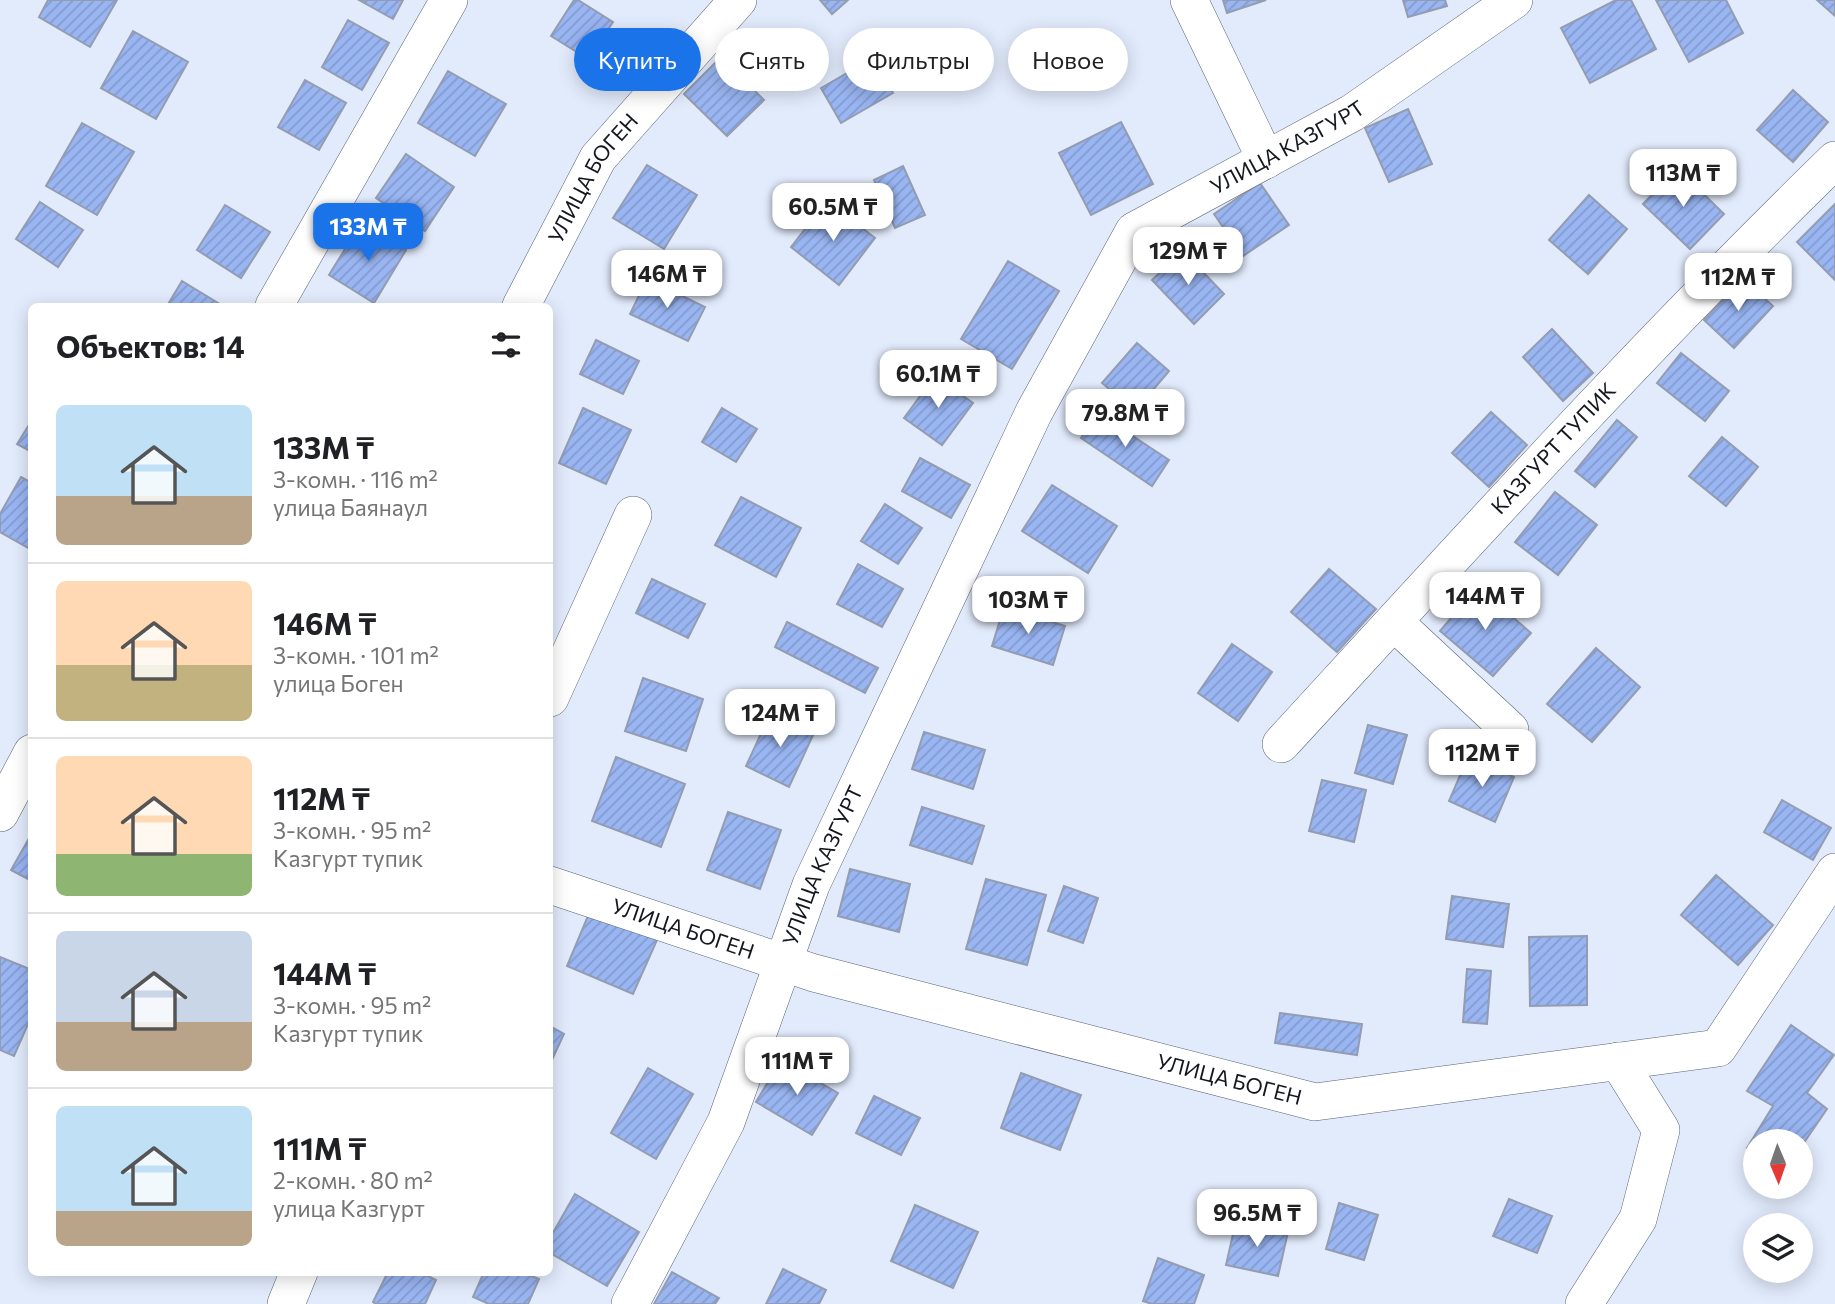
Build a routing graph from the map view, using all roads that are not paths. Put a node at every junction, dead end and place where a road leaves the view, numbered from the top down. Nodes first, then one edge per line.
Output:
1 (449, 0) edge
2 (738, 0) edge
3 (1189, 0) edge
4 (1514, 0) edge
5 (1266, 160) junction
6 (1835, 160) edge
7 (276, 303) edge
8 (523, 303) edge
9 (633, 515) dead end
10 (1394, 622) junction
11 (553, 691) edge
12 (1510, 730) dead end
13 (1281, 744) dead end
14 (28, 760) edge
15 (0, 813) edge
16 (1835, 872) edge
17 (553, 886) edge
18 (782, 964) junction
19 (1618, 1061) junction
20 (297, 1276) edge
21 (286, 1304) edge
22 (630, 1304) edge
23 (1584, 1304) edge

1 - 7 street
2 - 8 street, УЛИЦА БОГЕН
3 - 5 street
4 - 5 street, УЛИЦА КАЗГУРТ
5 - 18 street, УЛИЦА КАЗГУРТ
6 - 10 street, КАЗГУРТ ТУПИК
9 - 11 street
10 - 12 street
10 - 13 street, КАЗГУРТ ТУПИК
14 - 15 street
16 - 19 street, УЛИЦА БОГЕН
17 - 18 street, УЛИЦА БОГЕН
18 - 19 street, УЛИЦА БОГЕН
18 - 22 street, УЛИЦА КАЗГУРТ
19 - 23 street
20 - 21 street

